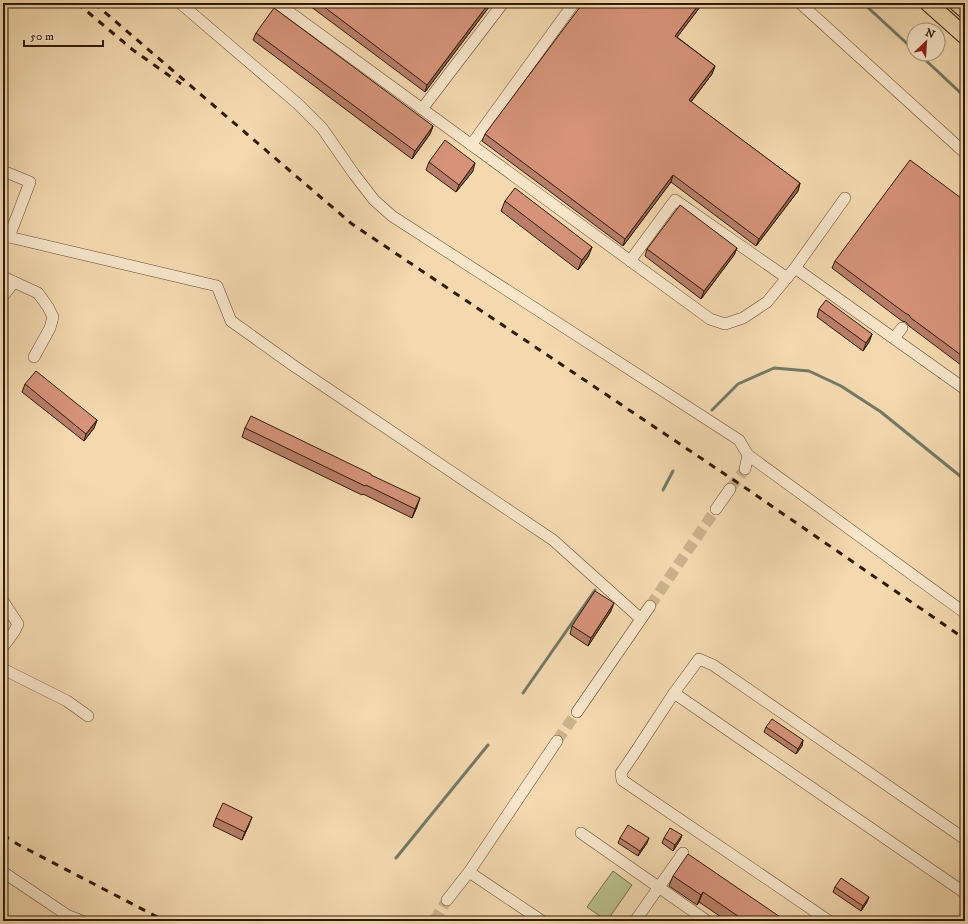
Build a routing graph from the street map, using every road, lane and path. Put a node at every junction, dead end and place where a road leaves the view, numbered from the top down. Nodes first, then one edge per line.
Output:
1 (180, 3) edge
2 (277, 3) edge
3 (504, 3) edge
4 (574, 3) edge
5 (800, 3) edge
6 (928, 3) edge
7 (958, 3) edge
8 (965, 10) edge
9 (965, 36) edge
10 (422, 109) junction
11 (471, 145) junction
12 (965, 153) edge
13 (3, 171) edge
14 (845, 198) dead end
15 (6, 236) edge
16 (630, 261) junction
17 (795, 268) junction
18 (3, 277) edge
19 (787, 278) junction
20 (14, 282) junction
21 (3, 296) edge
22 (902, 328) dead end
23 (894, 338) junction
24 (34, 357) dead end
25 (965, 389) edge
26 (748, 455) junction
27 (745, 468) tunnel mouth
28 (730, 489) tunnel mouth
29 (716, 509) tunnel mouth
30 (3, 601) edge
31 (650, 606) tunnel mouth
32 (965, 613) edge
33 (641, 619) junction
34 (3, 647) edge
35 (3, 669) edge
36 (674, 692) junction
37 (577, 712) tunnel mouth
38 (88, 716) dead end
39 (557, 741) tunnel mouth
40 (581, 833) dead end
41 (965, 839) edge
42 (683, 853) dead end
43 (3, 872) edge
44 (469, 872) junction
45 (659, 887) junction
46 (965, 893) edge
47 (447, 900) tunnel mouth
48 (82, 921) edge
49 (542, 921) edge
50 (635, 921) edge
51 (708, 921) edge
52 (829, 921) edge

1 - 26 street
2 - 10 street
3 - 10 street
4 - 11 street
5 - 12 street
6 - 9 highway
7 - 8 highway
10 - 11 street
11 - 16 street
13 - 15 street
14 - 17 street
15 - 33 street
16 - 19 street
16 - 19 street
17 - 19 street
17 - 23 street
18 - 20 street
20 - 21 street
20 - 24 street
22 - 23 street
23 - 25 street
26 - 27 street
26 - 32 street
28 - 29 street
30 - 34 street
31 - 33 street
33 - 37 street
35 - 38 street
36 - 41 street
36 - 46 street
36 - 52 street
39 - 44 street
40 - 45 street
42 - 45 street
43 - 48 street
44 - 47 street
44 - 49 street
45 - 50 street
45 - 51 street

